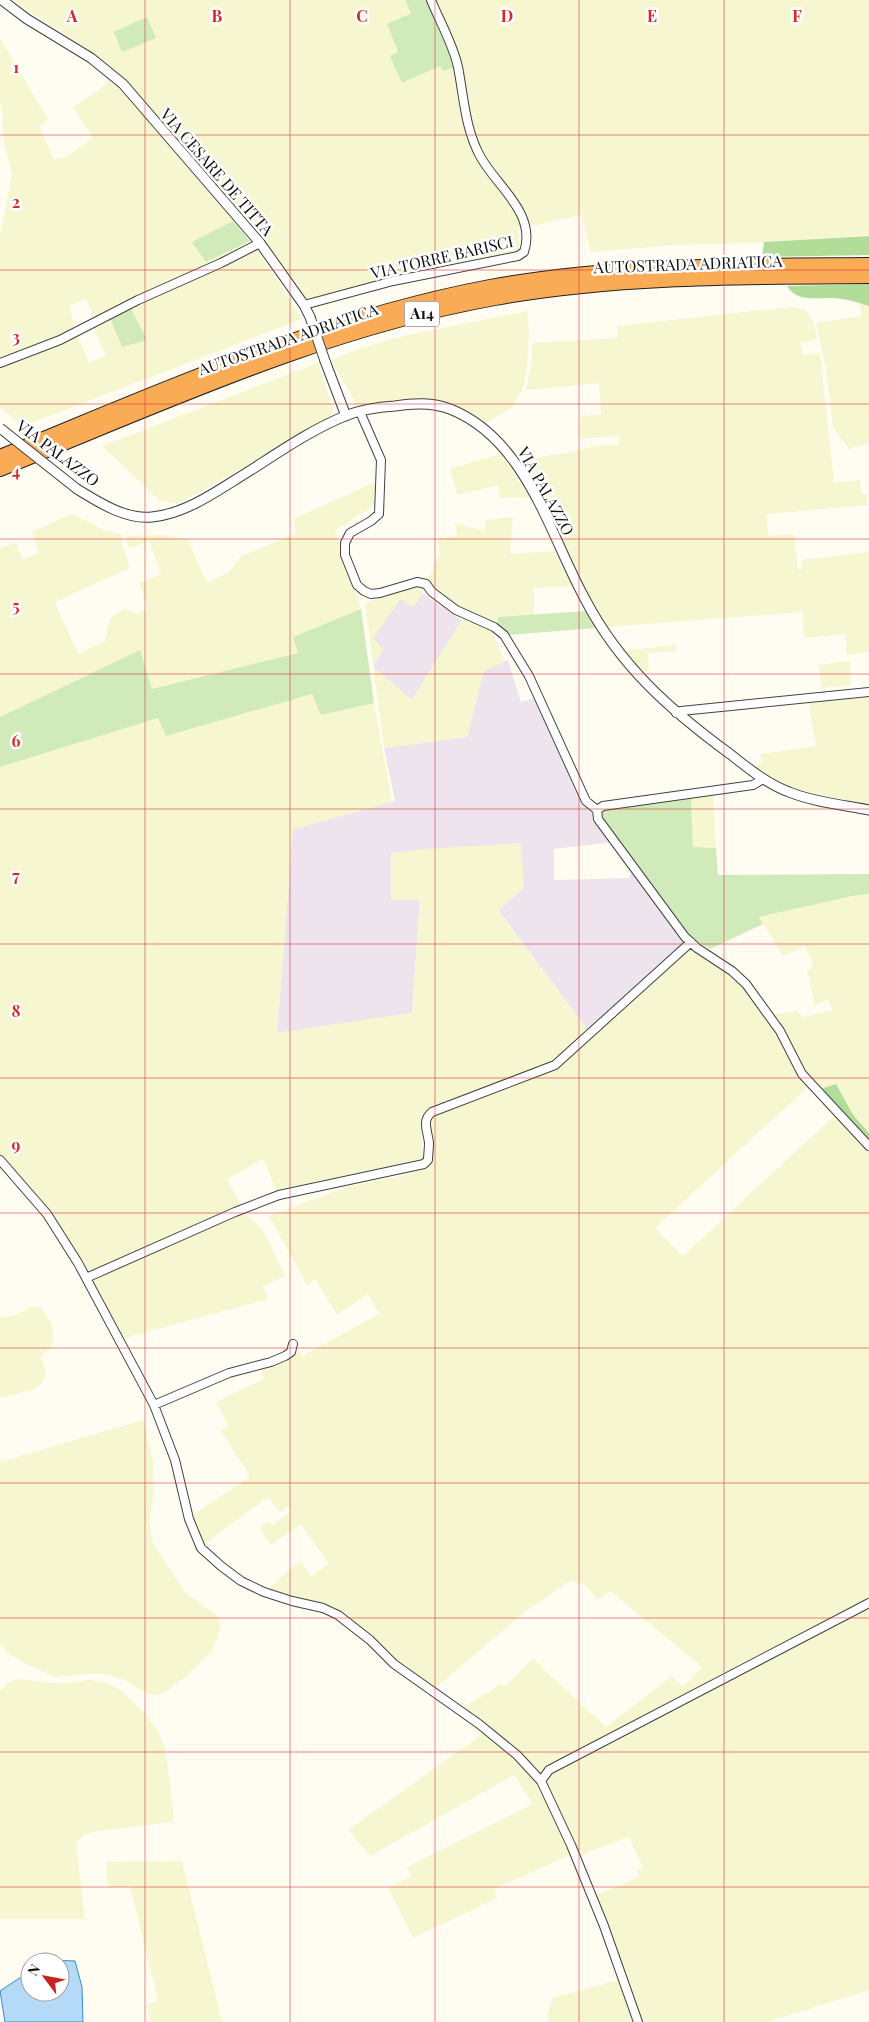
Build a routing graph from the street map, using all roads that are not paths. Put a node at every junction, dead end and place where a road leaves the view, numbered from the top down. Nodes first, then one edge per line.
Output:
1 (2, 0) edge
2 (431, 0) edge
3 (260, 243) junction
4 (869, 265) edge
5 (869, 276) edge
6 (304, 305) junction
7 (0, 363) edge
8 (360, 412) junction
9 (346, 416) junction
10 (0, 428) edge
11 (0, 457) edge
12 (0, 469) edge
13 (869, 692) edge
14 (676, 713) junction
15 (763, 779) junction
16 (597, 810) junction
17 (869, 810) edge
18 (691, 942) junction
19 (869, 1146) edge
20 (0, 1160) edge
21 (86, 1278) junction
22 (293, 1344) dead end
23 (154, 1405) junction
24 (869, 1603) edge
25 (541, 1780) junction
26 (638, 2022) edge

1 - 3 street, VIA CESARE DE TITTA
2 - 6 street, VIA TORRE BARISCI
3 - 6 street, VIA CESARE DE TITTA
3 - 7 street
4 - 11 highway, AUTOSTRADA ADRIATICA / A14
5 - 12 highway, AUTOSTRADA ADRIATICA / A14
6 - 9 street, VIA CESARE DE TITTA, bridge
8 - 9 street, VIA PALAZZO
8 - 14 street, VIA PALAZZO
8 - 16 street
9 - 10 street, VIA PALAZZO, bridge
13 - 14 street
14 - 15 street, VIA PALAZZO
15 - 16 street
15 - 17 street, VIA PALAZZO
16 - 18 street
18 - 19 street
18 - 21 street
20 - 21 street
21 - 23 street
22 - 23 street
23 - 25 street
24 - 25 street
25 - 26 street

